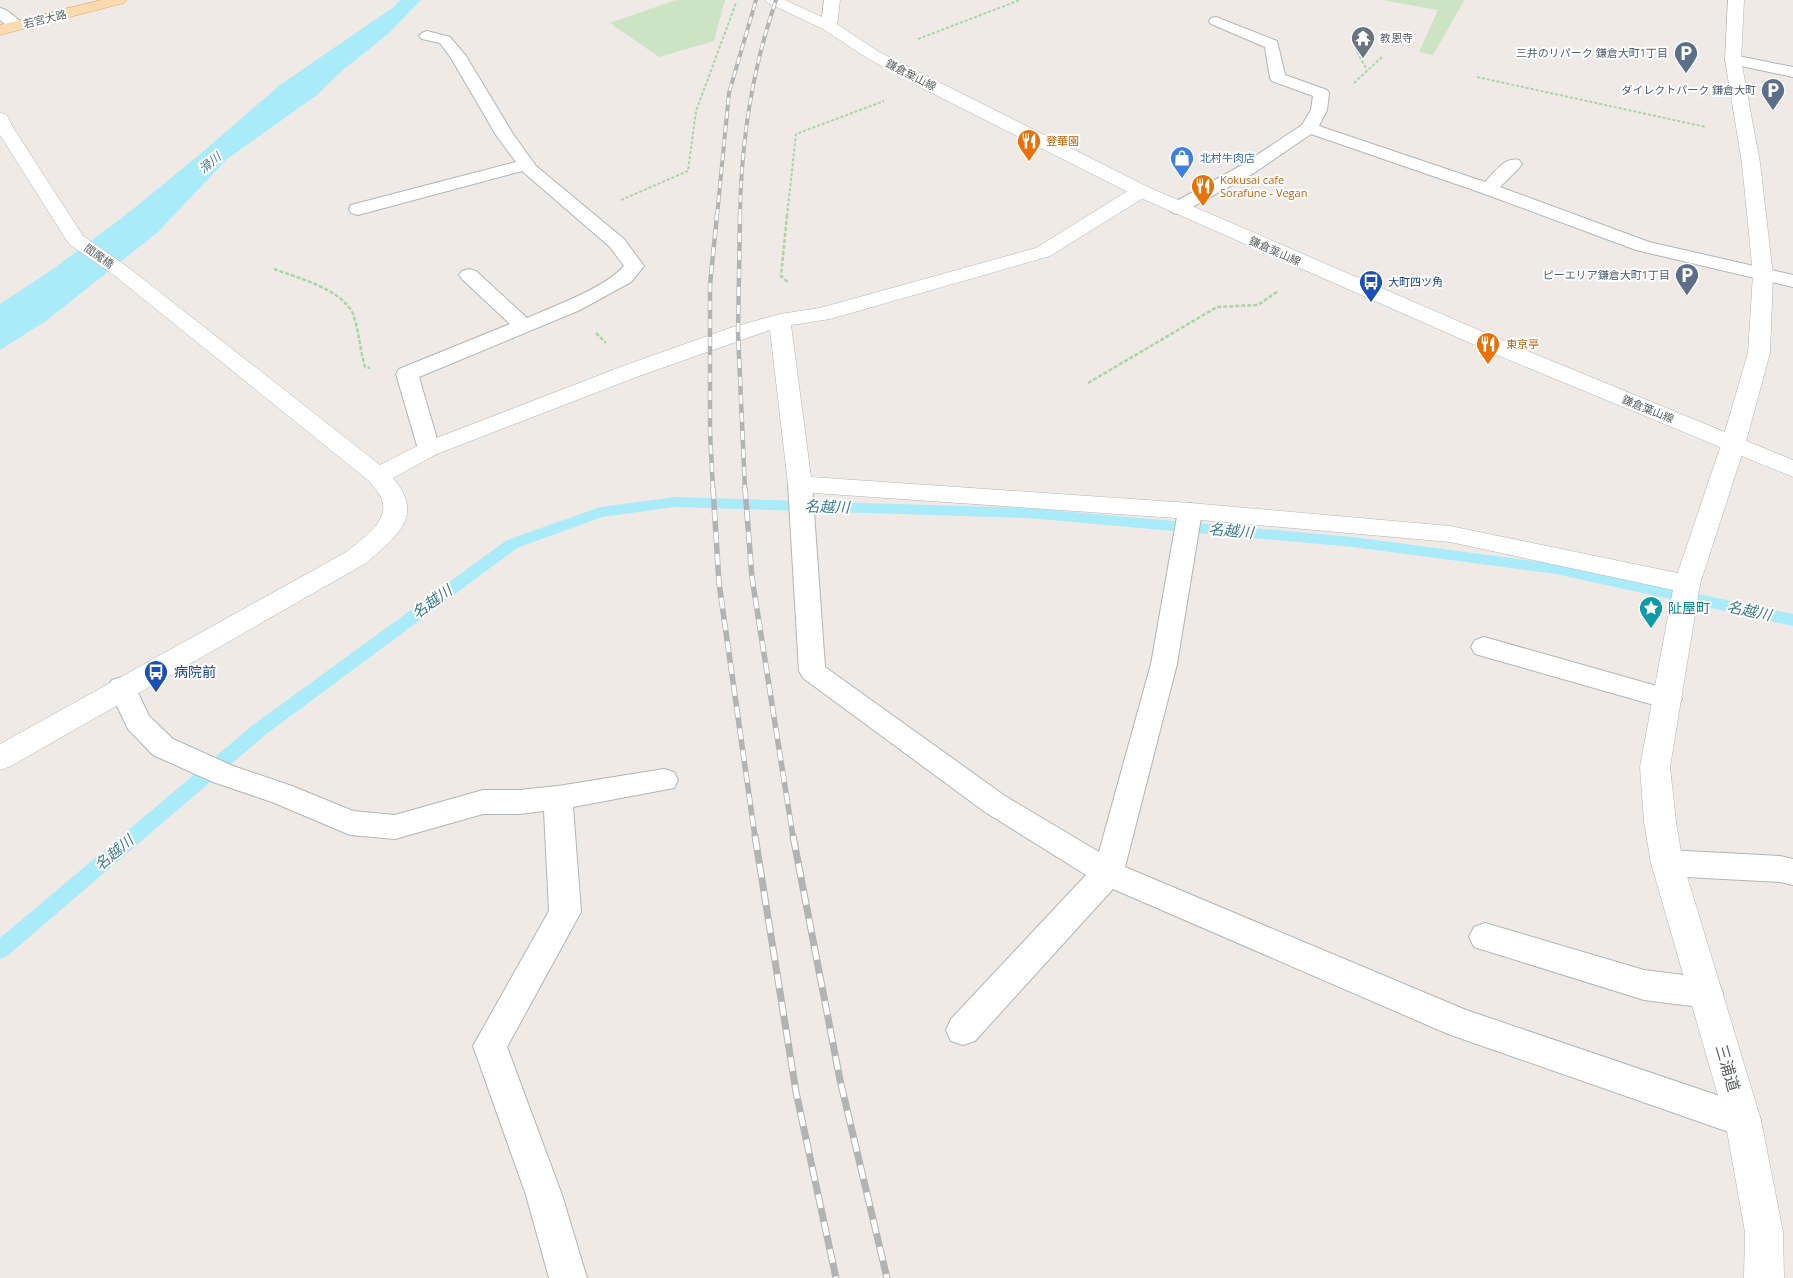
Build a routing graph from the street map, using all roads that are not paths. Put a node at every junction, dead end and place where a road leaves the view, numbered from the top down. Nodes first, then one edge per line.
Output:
1 (0, 0) edge
2 (119, 0) edge
3 (773, 0) edge
4 (832, 0) edge
5 (1733, 0) edge
6 (0, 12) edge
7 (1216, 21) dead end
8 (16, 26) junction
9 (830, 26) junction
10 (0, 30) edge
11 (427, 36) dead end
12 (1733, 60) junction
13 (1793, 72) edge
14 (0, 118) edge
15 (1309, 128) junction
16 (1513, 164) dead end
17 (526, 165) junction
18 (1488, 189) junction
19 (1141, 191) junction
20 (1177, 208) junction
21 (358, 209) dead end
22 (469, 275) dead end
23 (1763, 275) junction
24 (1793, 281) edge
25 (780, 320) junction
26 (524, 326) junction
27 (1733, 445) junction
28 (429, 449) junction
29 (1793, 469) edge
30 (378, 476) junction
31 (800, 484) junction
32 (1190, 511) junction
33 (1687, 586) junction
34 (1484, 647) dead end
35 (122, 687) junction
36 (1668, 698) junction
37 (0, 758) edge
38 (664, 780) dead end
39 (558, 798) junction
40 (1667, 863) junction
41 (1786, 871) edge
42 (1108, 873) junction
43 (1486, 937) dead end
44 (1708, 993) junction
45 (963, 1030) dead end
46 (1743, 1120) junction
47 (568, 1278) edge
48 (1764, 1278) edge

1 - 6 lane
2 - 8 main road, 若宮大路
3 - 9 street, 鎌倉葉山線
4 - 9 street
5 - 12 street, 三浦道
6 - 8 lane
7 - 15 lane
8 - 10 main road, 若宮大路
9 - 19 street, 鎌倉葉山線
11 - 17 lane
12 - 13 lane
12 - 23 street, 三浦道
14 - 30 street, 閻魔橋
15 - 18 lane
15 - 20 lane
16 - 18 lane
17 - 21 lane
17 - 26 lane
18 - 23 lane
19 - 20 street, 鎌倉葉山線
19 - 25 street
20 - 27 street, 鎌倉葉山線
22 - 26 lane
23 - 24 lane
23 - 27 street, 三浦道
25 - 28 street
25 - 31 street
26 - 28 lane
27 - 29 street, 鎌倉葉山線
27 - 33 street, 三浦道
28 - 30 street
30 - 35 street, 閻魔橋
31 - 32 street
31 - 42 lane
32 - 33 street
32 - 42 lane
33 - 36 street, 三浦道
34 - 36 lane
35 - 37 street, 閻魔橋
35 - 39 lane
36 - 40 street, 三浦道
38 - 39 lane
39 - 47 lane
40 - 41 lane
40 - 44 street, 三浦道
42 - 45 lane
42 - 46 lane
43 - 44 lane
44 - 46 street, 三浦道
46 - 48 street, 三浦道

